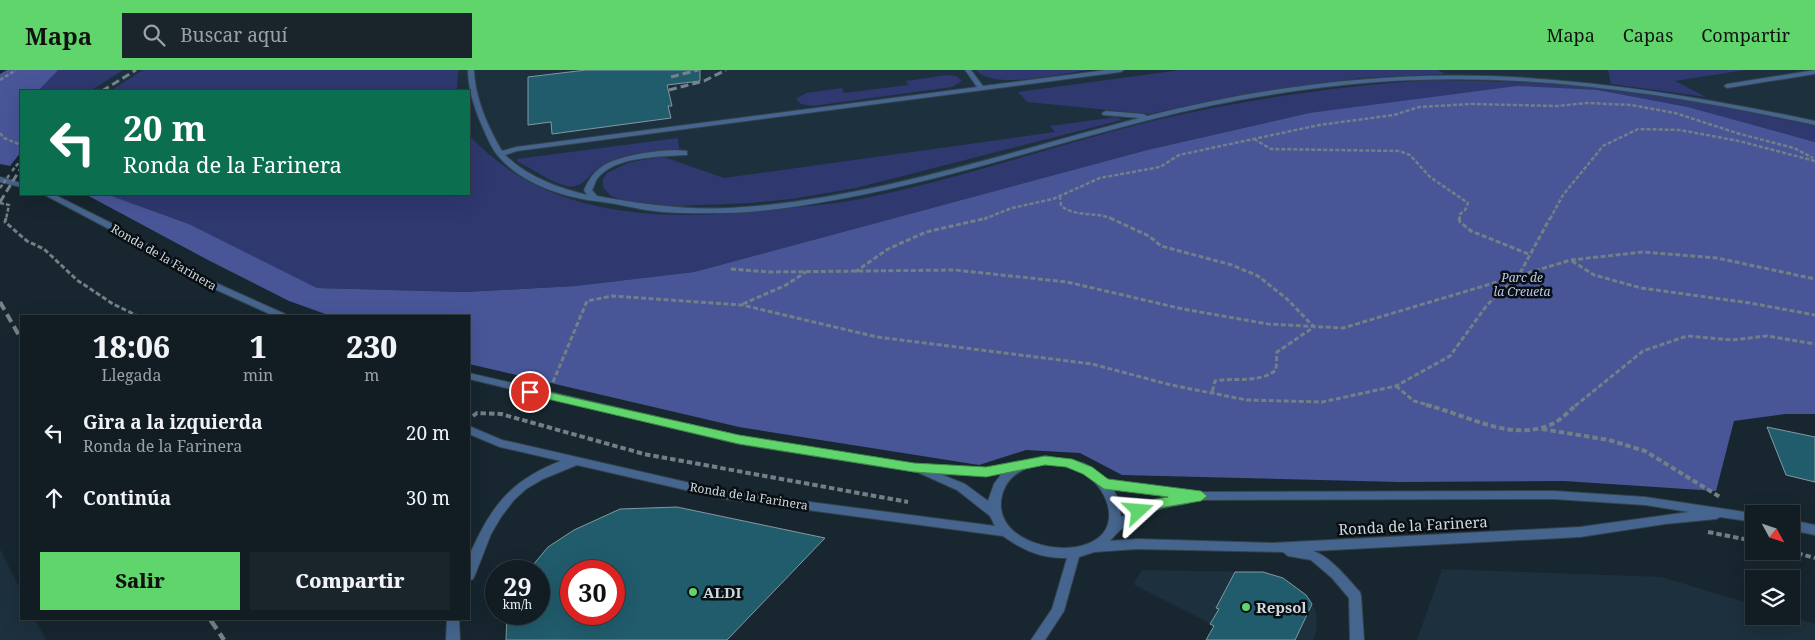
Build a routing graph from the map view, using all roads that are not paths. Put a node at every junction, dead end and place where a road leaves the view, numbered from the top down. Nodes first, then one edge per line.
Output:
1 (471, 70) edge
2 (968, 70) edge
3 (1121, 70) edge
4 (1815, 72) edge
5 (1727, 86) dead end
6 (981, 88) junction
7 (1106, 113) dead end
8 (1152, 117) junction
9 (1815, 122) edge
10 (684, 153) dead end
11 (500, 154) junction
12 (0, 179) edge
13 (20, 184) edge
14 (49, 195) edge
15 (597, 200) junction
16 (280, 315) edge
17 (470, 376) edge
18 (470, 430) edge
19 (576, 461) junction
20 (1022, 465) junction
21 (914, 468) junction
22 (1104, 484) junction
23 (1201, 496) junction
24 (1732, 513) junction
25 (994, 514) junction
26 (1745, 515) edge
27 (1800, 527) edge
28 (1815, 530) edge
29 (1006, 532) junction
30 (1109, 534) junction
31 (1094, 547) junction
32 (1272, 548) junction
33 (1074, 554) junction
34 (470, 572) edge
35 (453, 620) edge
36 (454, 640) edge
37 (1038, 640) edge
38 (1357, 640) edge

1 - 11 street
2 - 6 street
3 - 6 street
4 - 5 street
6 - 11 street
7 - 8 street
8 - 9 street
8 - 15 street
10 - 15 street
11 - 15 street
12 - 13 street
14 - 16 street, Ronda de la Farinera
17 - 21 street
18 - 19 street, Ronda de la Farinera
19 - 29 street, Ronda de la Farinera
19 - 34 street
20 - 21 street
20 - 22 street
20 - 25 street
21 - 25 street
22 - 23 street, Ronda de la Farinera
22 - 30 street
23 - 24 street, Ronda de la Farinera
23 - 30 street, Ronda de la Farinera
24 - 26 street, Ronda de la Farinera
24 - 32 street, Ronda de la Farinera
25 - 29 street
27 - 28 street
29 - 33 street
30 - 31 street
31 - 32 street, Ronda de la Farinera
31 - 33 street
32 - 38 street
33 - 37 street
35 - 36 street

